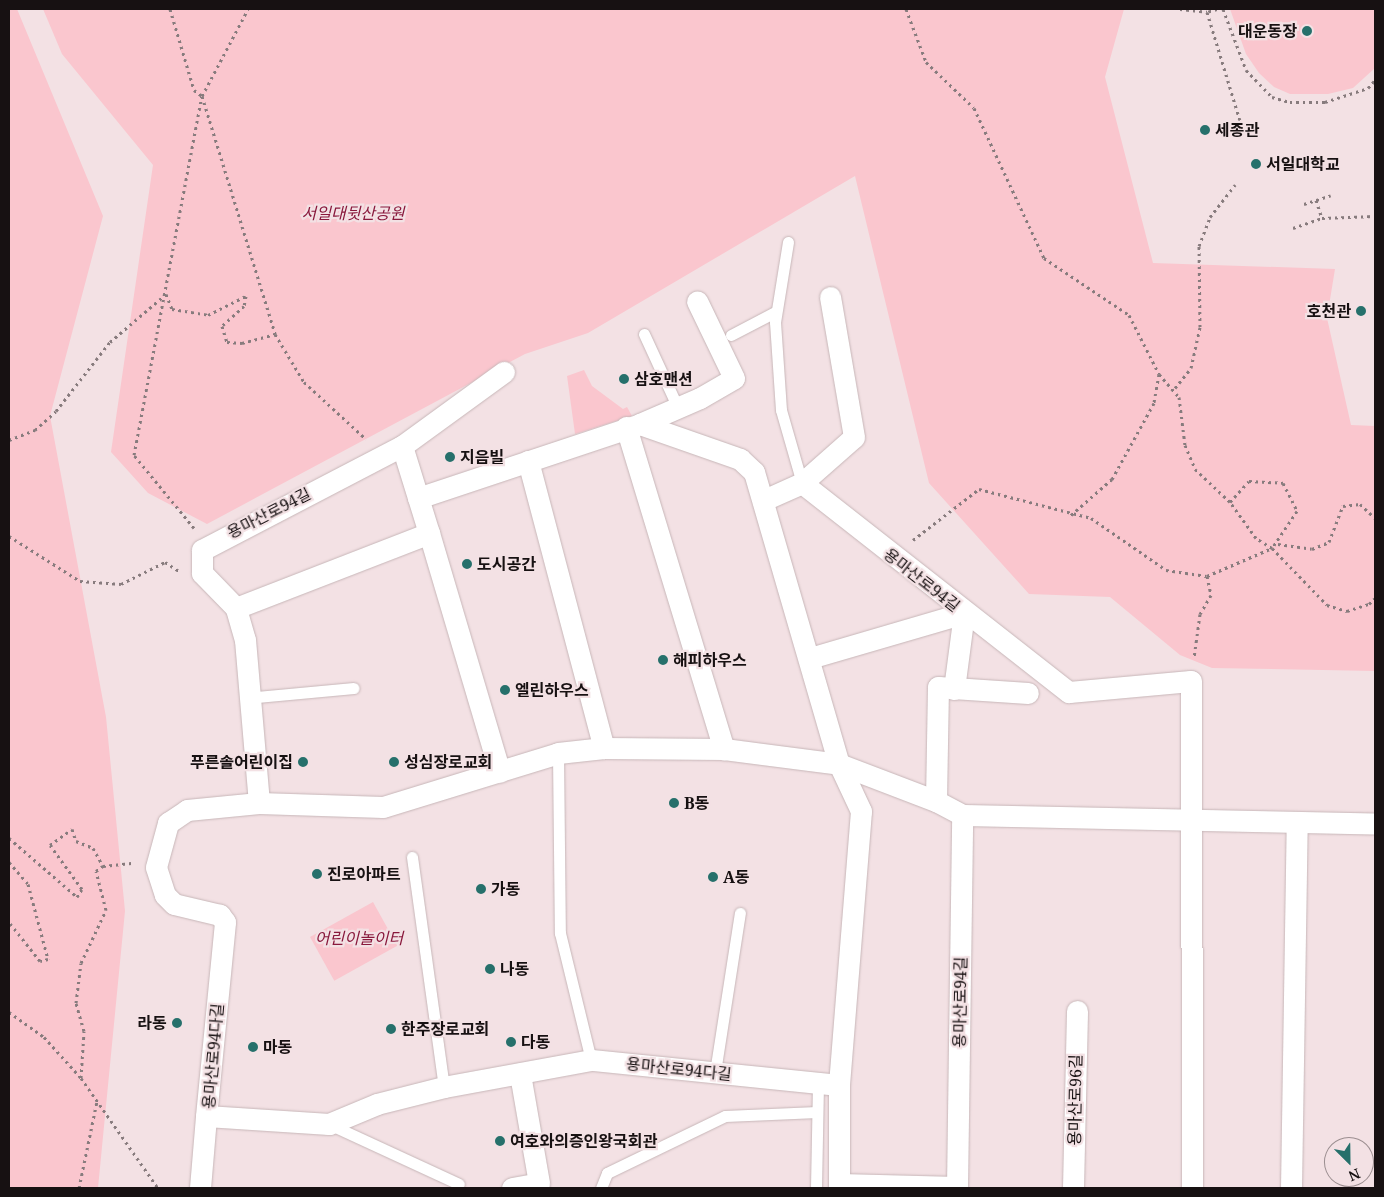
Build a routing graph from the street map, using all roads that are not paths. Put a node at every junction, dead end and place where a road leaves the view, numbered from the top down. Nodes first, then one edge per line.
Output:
1 (788, 242) dead end
2 (830, 297) dead end
3 (697, 301) dead end
4 (775, 312) junction
5 (644, 334) dead end
6 (731, 336) dead end
7 (504, 372) dead end
8 (678, 408) junction
9 (633, 425) junction
10 (402, 446) junction
11 (528, 462) junction
12 (802, 483) junction
13 (418, 498) junction
14 (764, 500) junction
15 (429, 534) junction
16 (236, 608) junction
17 (964, 614) junction
18 (810, 658) junction
19 (354, 688) dead end
20 (954, 689) junction
21 (1028, 693) dead end
22 (246, 698) junction
23 (604, 748) junction
24 (724, 749) junction
25 (558, 753) junction
26 (839, 764) junction
27 (500, 772) junction
28 (936, 800) junction
29 (259, 803) junction
30 (962, 815) junction
31 (1188, 820) junction
32 (1297, 822) junction
33 (1375, 824) edge
34 (412, 857) dead end
35 (740, 913) dead end
36 (1077, 1011) dead end
37 (591, 1060) junction
38 (715, 1072) junction
39 (520, 1074) junction
40 (818, 1082) junction
41 (839, 1084) junction
42 (444, 1087) junction
43 (817, 1112) junction
44 (206, 1116) junction
45 (329, 1124) junction
46 (459, 1184) dead end
47 (840, 1186) edge
48 (957, 1187) edge
49 (200, 1188) edge
50 (512, 1188) edge
51 (601, 1188) edge
52 (816, 1188) edge
53 (1073, 1188) edge
54 (1192, 1188) edge
55 (1291, 1188) edge

1 - 4 lane
2 - 12 street
3 - 8 street
4 - 6 lane
4 - 12 lane
5 - 8 lane
7 - 10 street, 용마산로94길
8 - 9 street
9 - 11 street
9 - 14 street
9 - 24 street
10 - 13 street
10 - 16 street, 용마산로94길
11 - 13 street
11 - 23 street
12 - 14 street
12 - 17 street, 용마산로94길
13 - 15 street
14 - 18 street
15 - 16 street
15 - 27 street
16 - 22 street, 용마산로94길
17 - 18 street, 용마산로94길
17 - 20 street
17 - 31 street
18 - 26 street
19 - 22 lane
20 - 21 street
20 - 28 street
22 - 29 street, 용마산로94길
23 - 24 street
23 - 25 street
24 - 26 street
25 - 27 street
25 - 37 lane
26 - 28 street
26 - 41 street
27 - 29 street
28 - 30 street
29 - 44 street, 용마산로94다길
30 - 31 street
30 - 48 street, 용마산로94길
31 - 32 street
31 - 54 street
32 - 33 street
32 - 55 street
34 - 42 lane
35 - 38 lane
36 - 53 street, 용마산로96길
37 - 38 street, 용마산로94다길
37 - 39 street, 용마산로94다길
38 - 40 street, 용마산로94다길
39 - 42 street, 용마산로94다길
39 - 50 street
40 - 41 street, 용마산로94다길
40 - 43 lane
41 - 47 street
42 - 45 street, 용마산로94다길
43 - 51 lane
43 - 52 lane
44 - 45 street, 용마산로94다길
44 - 49 street
45 - 46 lane
47 - 48 street

